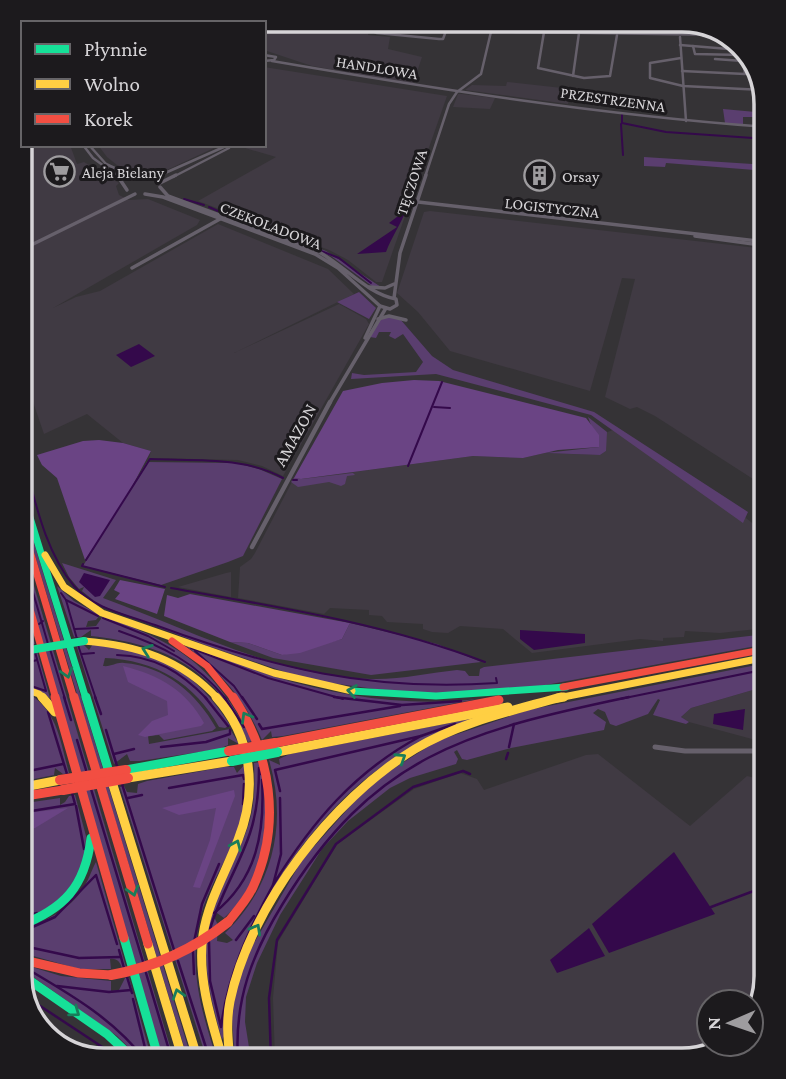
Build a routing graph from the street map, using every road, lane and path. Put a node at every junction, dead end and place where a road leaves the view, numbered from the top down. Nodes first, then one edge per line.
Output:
1 (375, 32) edge
2 (445, 32) edge
3 (492, 32) edge
4 (544, 32) joint
5 (579, 33) junction
6 (617, 35) junction
7 (647, 36) junction
8 (703, 36) joint
9 (707, 36) edge
10 (680, 37) junction
11 (646, 42) dead end
12 (680, 46) junction
13 (693, 46) junction
14 (729, 50) edge
15 (731, 52) edge
16 (266, 55) edge
17 (681, 58) junction
18 (276, 59) junction
19 (715, 59) dead end
20 (266, 61) edge
21 (272, 61) junction
22 (741, 61) edge
23 (292, 65) junction
24 (744, 66) edge
25 (682, 71) junction
26 (573, 76) junction
27 (683, 86) junction
28 (753, 90) edge
29 (457, 92) junction
30 (686, 121) junction
31 (754, 126) edge
32 (84, 147) edge
33 (91, 147) edge
34 (226, 147) edge
35 (145, 178) junction
36 (151, 179) junction
37 (160, 185) junction
38 (126, 188) junction
39 (135, 194) junction
40 (145, 194) junction
41 (418, 202) junction
42 (90, 214) junction
43 (221, 219) junction
44 (32, 242) edge
45 (754, 242) edge
46 (132, 268) dead end
47 (394, 284) junction
48 (366, 286) junction
49 (386, 297) junction
50 (394, 298) junction
51 (377, 301) junction
52 (380, 306) junction
53 (386, 308) junction
54 (378, 320) junction
55 (407, 320) dead end
56 (365, 339) junction
57 (32, 523) edge
58 (37, 539) junction
59 (252, 547) dead end
60 (32, 557) edge
61 (32, 618) edge
62 (152, 631) junction
63 (32, 650) edge
64 (754, 651) edge
65 (754, 660) edge
66 (566, 687) junction
67 (32, 692) edge
68 (561, 697) junction
69 (63, 731) junction
70 (276, 747) junction
71 (655, 747) dead end
72 (754, 751) edge
73 (127, 774) junction
74 (32, 786) edge
75 (32, 796) edge
76 (88, 818) junction
77 (32, 921) edge
78 (32, 962) edge
79 (32, 982) edge
80 (121, 1047) edge
81 (155, 1047) edge
82 (179, 1047) edge
83 (194, 1047) edge
84 (219, 1047) edge
85 (229, 1047) edge

1 - 2 street
3 - 29 street
4 - 5 street
4 - 26 street
5 - 6 street
5 - 26 street
6 - 7 street
6 - 26 street
7 - 10 street
7 - 11 street
8 - 9 street
8 - 10 street
10 - 12 street
12 - 13 street
12 - 17 street
13 - 14 street
13 - 15 street
16 - 18 street, HANDLOWA
17 - 25 street
17 - 27 street
18 - 21 street
18 - 23 street, HANDLOWA
19 - 22 street
20 - 21 street, HANDLOWA
21 - 23 street, HANDLOWA
23 - 29 street, HANDLOWA
24 - 25 street
25 - 27 street
27 - 28 street
27 - 30 street
29 - 30 street, PRZESTRZENNA
29 - 41 street, TĘCZOWA
30 - 31 street, PRZESTRZENNA
32 - 38 street
33 - 35 street
34 - 36 street
34 - 37 street
35 - 36 street, CZEKOLADOWA
35 - 38 street
36 - 37 street, CZEKOLADOWA
37 - 40 street
37 - 48 street, CZEKOLADOWA
38 - 39 street
38 - 42 street
39 - 40 street
39 - 42 street
40 - 43 street, CZEKOLADOWA
41 - 45 street, LOGISTYCZNA
41 - 47 street, TĘCZOWA
42 - 44 street
43 - 46 street
43 - 51 street, CZEKOLADOWA
47 - 48 street
47 - 49 street
47 - 50 street, TĘCZOWA
48 - 49 street, CZEKOLADOWA
49 - 50 street, CZEKOLADOWA
49 - 51 street
50 - 53 street, AMAZON
51 - 52 street
52 - 53 street
52 - 56 street, AMAZON
53 - 54 street, AMAZON
54 - 55 street
54 - 56 street, AMAZON
56 - 59 street, AMAZON
57 - 58 highway
58 - 62 highway
83 -> 58 highway
60 -> 82 highway
61 - 69 highway
66 -> 62 highway
78 -> 62 highway, bridge
84 -> 63 highway, bridge
64 - 66 highway
65 - 68 highway
66 - 70 highway
67 - 69 highway
68 - 70 highway
85 -> 68 highway
69 - 76 highway
70 - 73 highway, bridge
71 - 72 street
73 - 74 highway, bridge
73 - 75 highway, bridge
76 - 77 highway
76 - 81 highway
79 -> 80 highway

